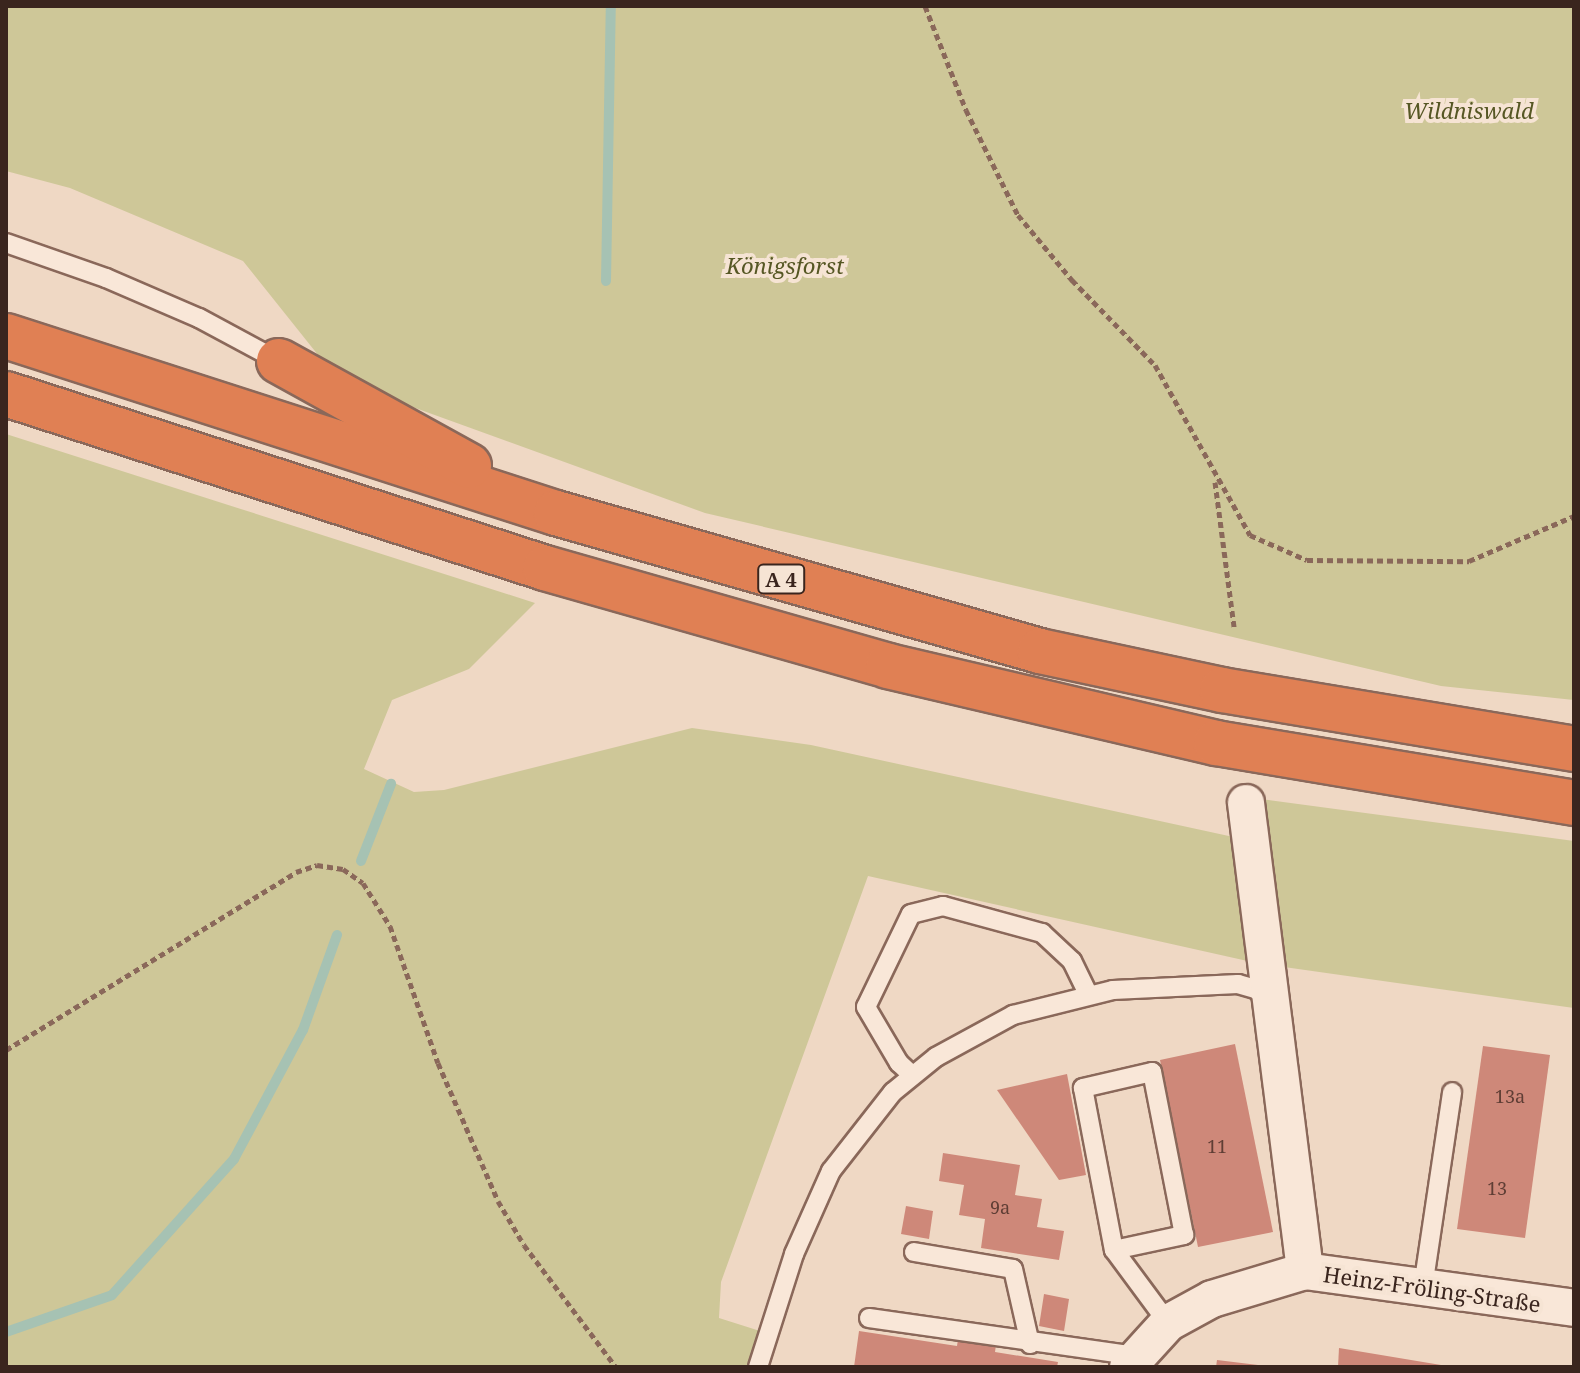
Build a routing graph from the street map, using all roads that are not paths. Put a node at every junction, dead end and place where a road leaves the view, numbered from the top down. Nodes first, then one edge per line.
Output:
1 (6, 243) edge
2 (6, 336) edge
3 (279, 361) joint
4 (6, 394) edge
5 (556, 513) junction
6 (1574, 749) edge
7 (1246, 803) dead end
8 (1574, 803) edge
9 (1088, 994) junction
10 (1270, 1003) junction
11 (912, 1075) junction
12 (1452, 1092) dead end
13 (1114, 1250) junction
14 (914, 1252) dead end
15 (1305, 1271) junction
16 (1423, 1287) junction
17 (1574, 1308) edge
18 (869, 1318) dead end
19 (1168, 1323) junction
20 (1030, 1344) junction
21 (1132, 1361) edge
22 (758, 1367) edge

1 - 3 lane
2 - 5 highway, A 4
3 - 5 highway
4 - 8 highway
5 - 6 highway, A 4
7 - 10 street
9 - 10 lane
9 - 11 lane
9 - 11 lane
10 - 15 street
11 - 22 lane
12 - 16 lane
13 - 13 lane
13 - 19 lane
14 - 20 lane
15 - 16 street, Heinz-Fröling-Straße
15 - 19 street, Heinz-Fröling-Straße
16 - 17 street, Heinz-Fröling-Straße
18 - 20 lane
19 - 21 street, Heinz-Fröling-Straße
20 - 21 lane

